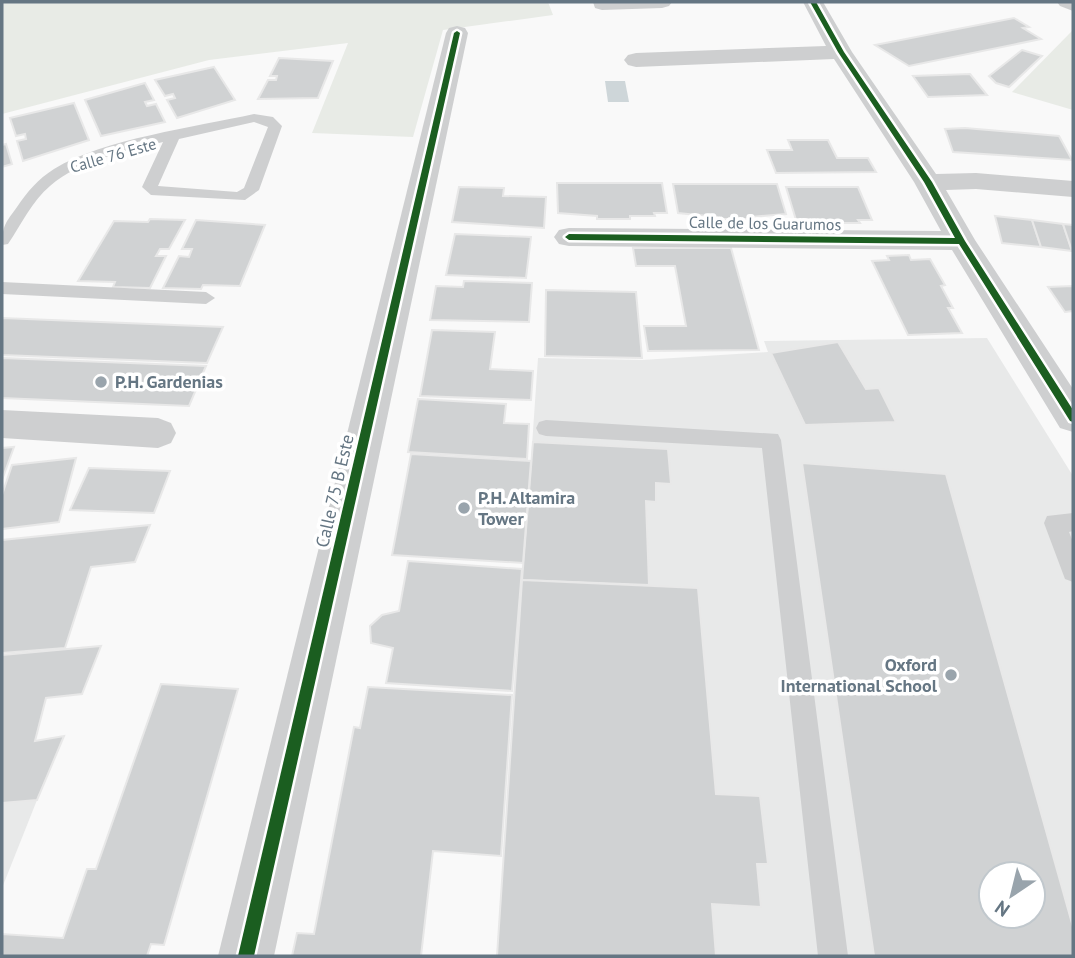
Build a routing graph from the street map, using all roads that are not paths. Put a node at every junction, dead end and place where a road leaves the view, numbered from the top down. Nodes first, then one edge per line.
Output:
1 (662, 2) edge
2 (813, 2) edge
3 (1067, 2) edge
4 (602, 4) dead end
5 (1073, 5) edge
6 (457, 33) dead end
7 (841, 52) junction
8 (636, 60) dead end
9 (173, 137) junction
10 (928, 182) junction
11 (1073, 189) edge
12 (569, 237) dead end
13 (2, 240) edge
14 (961, 241) junction
15 (2, 288) edge
16 (206, 298) dead end
17 (1069, 406) edge
18 (2, 424) edge
19 (546, 428) dead end
20 (159, 433) dead end
21 (1073, 522) edge
22 (1073, 572) edge
23 (246, 956) edge
24 (833, 956) edge

1 - 4 street
2 - 7 street
3 - 5 street
6 - 23 street, Calle 75 B Este
7 - 8 street
7 - 10 street
9 - 9 lane, Calle 76 Este
9 - 13 lane, Calle 76 Este
10 - 11 street
10 - 14 street
12 - 14 street, Calle de los Guarumos
14 - 17 street
15 - 16 lane
18 - 20 street
19 - 24 lane
21 - 22 lane

